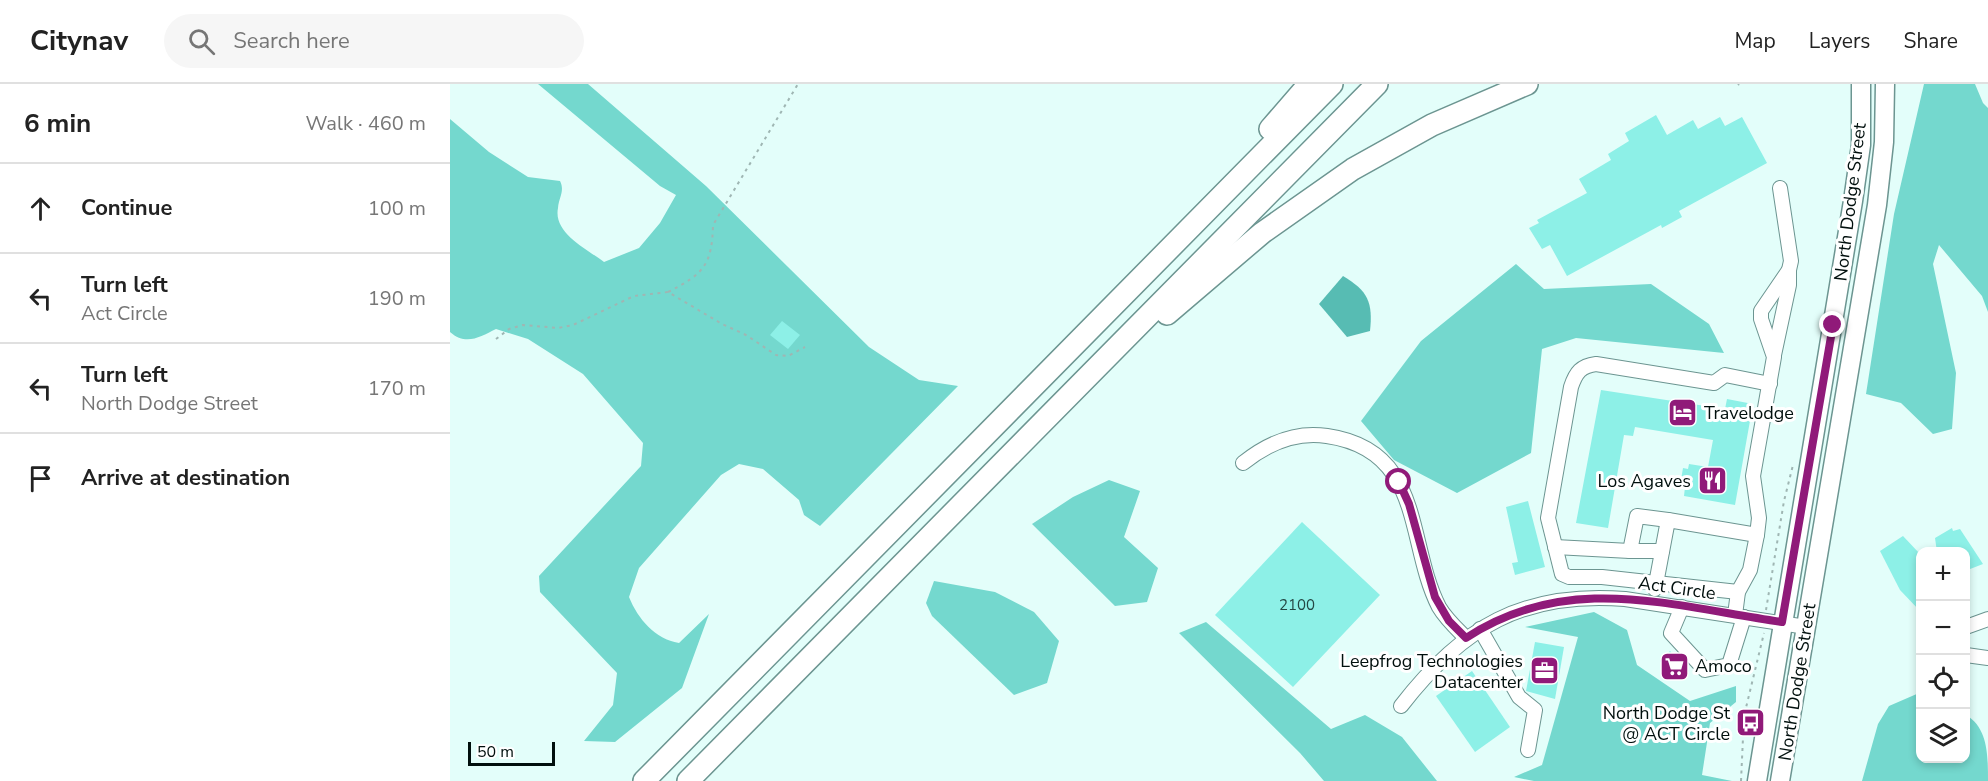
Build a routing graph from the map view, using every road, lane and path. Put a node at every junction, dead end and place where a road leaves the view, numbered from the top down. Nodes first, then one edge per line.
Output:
1 (798, 84) edge
2 (1309, 84) edge
3 (1332, 84) edge
4 (1377, 84) edge
5 (1527, 84) edge
6 (1861, 84) edge
7 (1885, 84) edge
8 (1780, 188) dead end
9 (1216, 203) junction
10 (1789, 270) junction
11 (668, 292) junction
12 (496, 339) dead end
13 (1124, 342) junction
14 (805, 347) dead end
15 (1774, 357) junction
16 (1770, 384) junction
17 (1243, 463) dead end
18 (1794, 463) dead end
19 (1668, 520) junction
20 (1757, 535) junction
21 (1555, 547) junction
22 (1630, 550) junction
23 (1662, 551) junction
24 (1656, 582) junction
25 (1738, 592) junction
26 (1652, 603) junction
27 (1682, 607) junction
28 (1739, 616) junction
29 (1988, 619) edge
30 (1774, 621) junction
31 (1970, 625) edge
32 (1806, 627) junction
33 (1480, 628) junction
34 (1466, 638) junction
35 (1970, 656) edge
36 (1985, 658) edge
37 (1401, 706) dead end
38 (1528, 750) dead end
39 (644, 781) edge
40 (688, 781) edge
41 (1741, 781) edge
42 (1757, 781) edge
43 (1780, 781) edge

1 - 11 path
2 - 9 highway
3 - 9 highway
4 - 13 highway
5 - 13 highway
6 - 30 main road, North Dodge Street
7 - 32 main road, North Dodge Street
8 - 10 street
9 - 39 highway
10 - 15 street
10 - 15 street
11 - 12 path
11 - 14 path
13 - 40 highway
15 - 16 street
16 - 20 street
16 - 21 street
17 - 34 street
18 - 30 path
19 - 20 street
19 - 22 street
19 - 23 street
20 - 25 street
21 - 22 street
21 - 24 street
22 - 23 street
23 - 24 street
24 - 25 street
24 - 26 street
25 - 28 street
26 - 27 street, Act Circle
26 - 33 street, Act Circle
27 - 28 street, Act Circle
27 - 28 street
28 - 30 street, Act Circle
29 - 31 street
30 - 32 street, Act Circle
30 - 41 path
30 - 42 main road, North Dodge Street
32 - 43 main road, North Dodge Street
33 - 34 street, Act Circle
33 - 38 street
34 - 37 street, Act Circle
35 - 36 street

